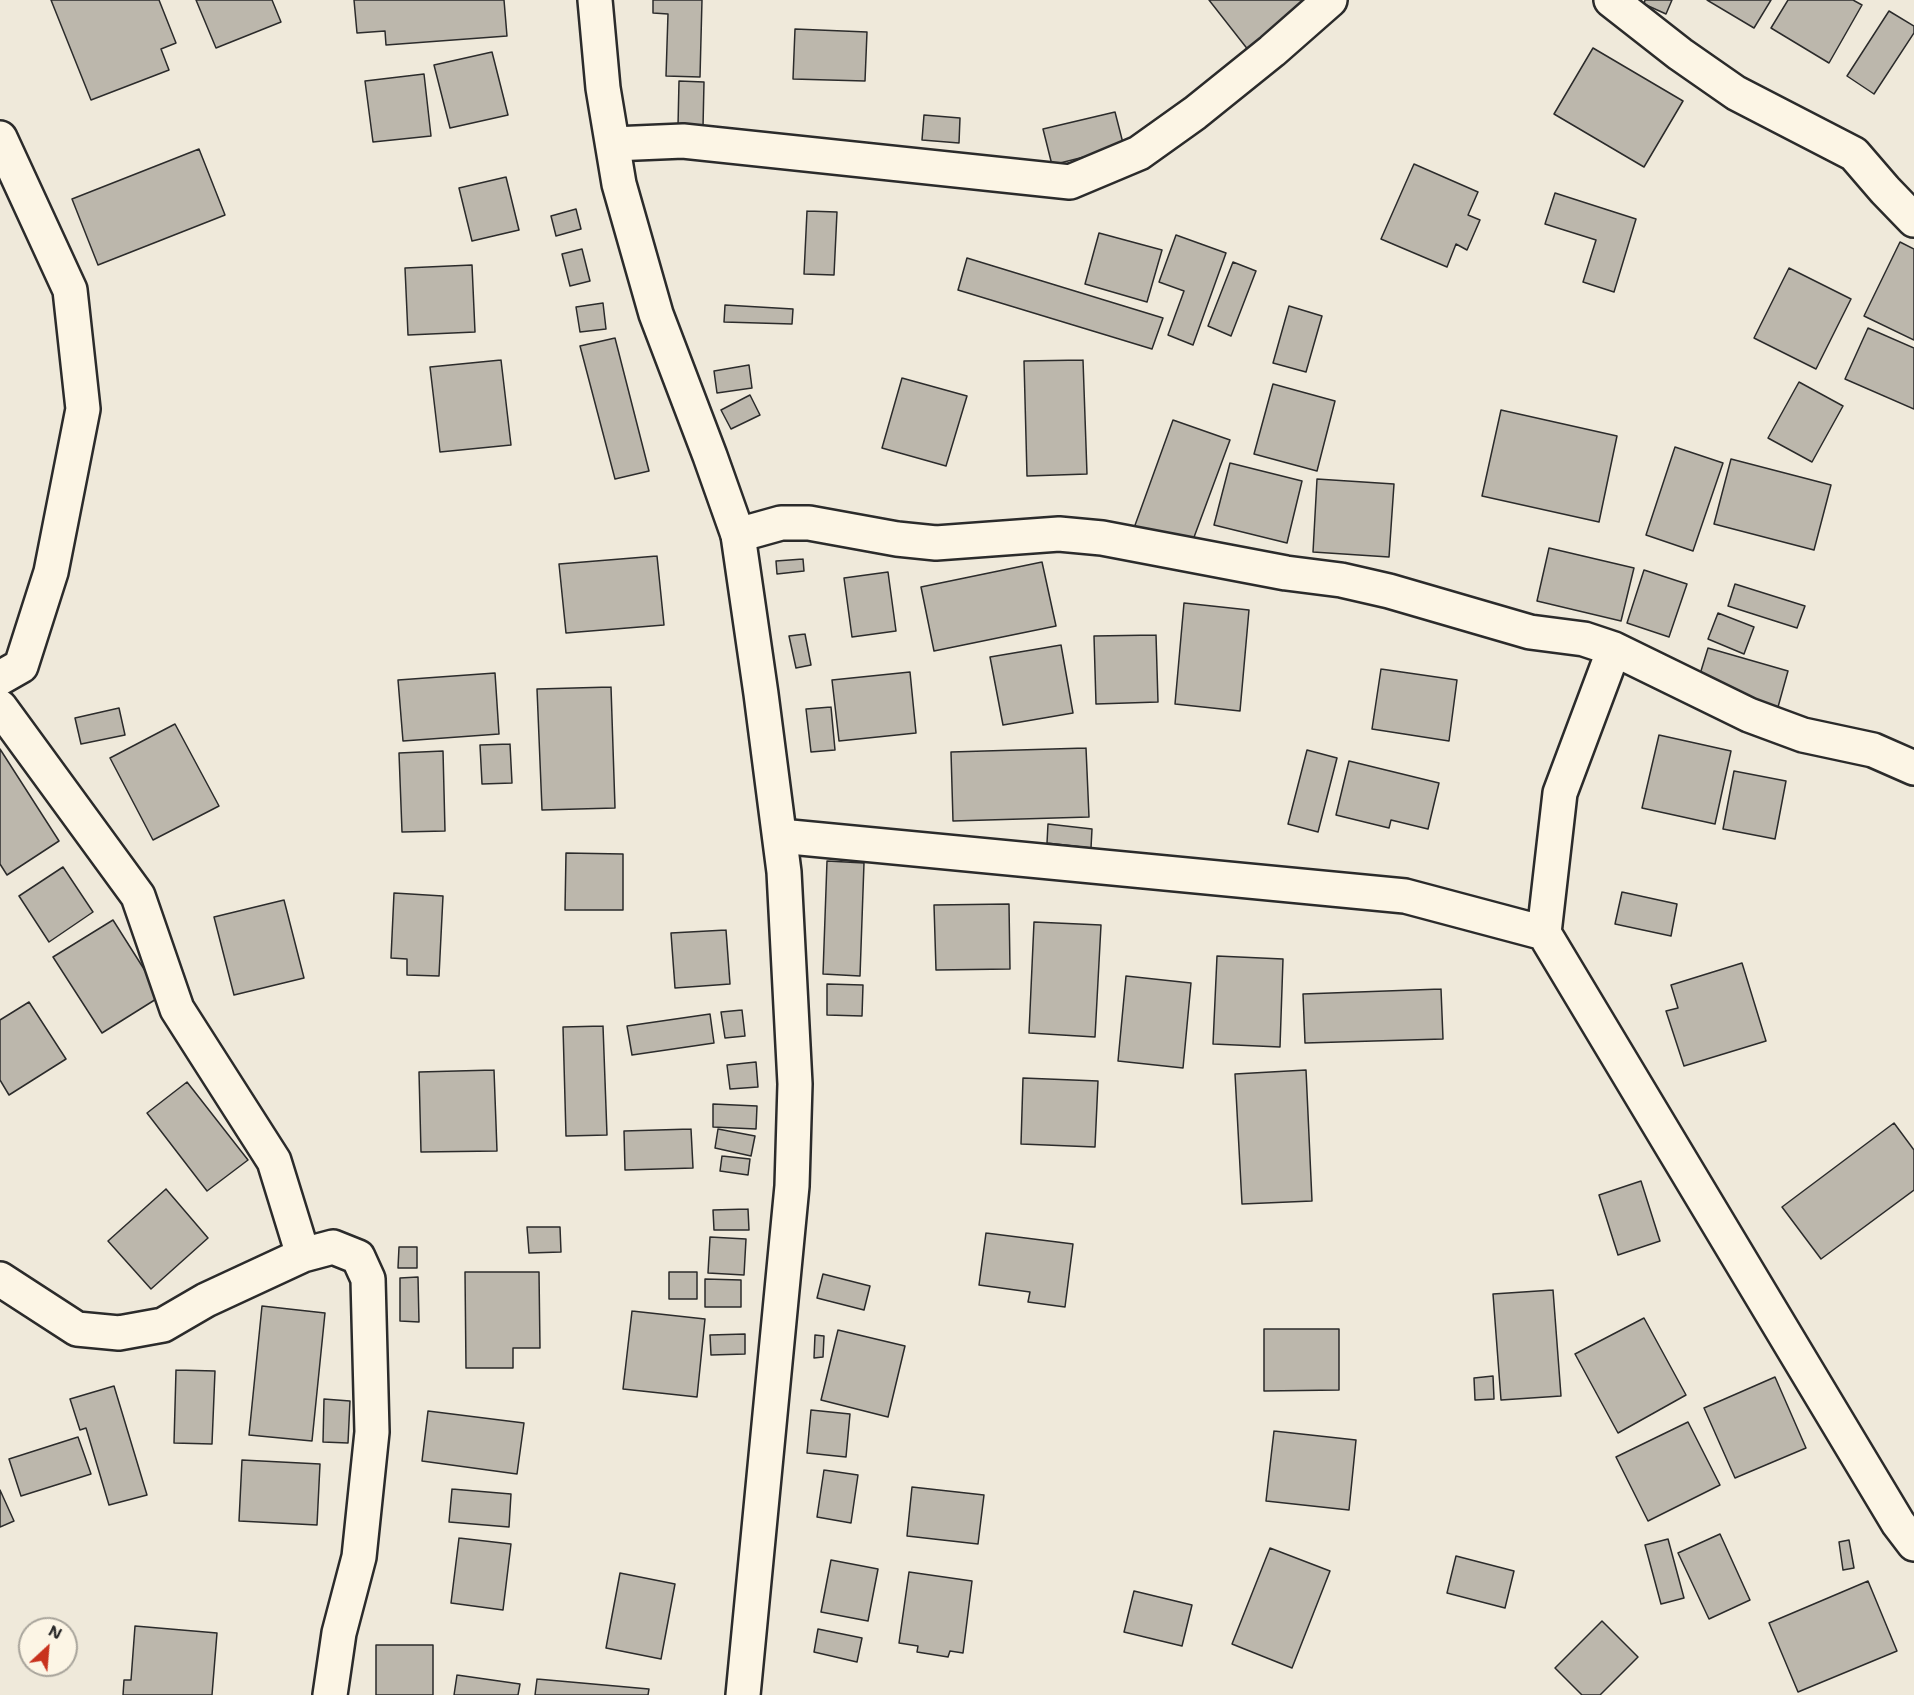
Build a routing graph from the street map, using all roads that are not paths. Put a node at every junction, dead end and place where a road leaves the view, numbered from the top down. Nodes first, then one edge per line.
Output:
1 (595, 0) edge
2 (1330, 0) edge
3 (1611, 0) edge
4 (0, 138) edge
5 (613, 144) junction
6 (1914, 220) edge
7 (738, 535) junction
8 (1614, 649) junction
9 (0, 678) edge
10 (0, 707) edge
11 (1914, 768) edge
12 (780, 836) junction
13 (1544, 933) junction
14 (303, 1256) junction
15 (0, 1279) edge
16 (1914, 1544) edge
17 (330, 1695) edge
18 (743, 1695) edge

1 - 5 street
2 - 5 street
3 - 6 street
4 - 9 street
5 - 7 street
7 - 8 street
7 - 12 street
8 - 11 street
8 - 13 street
10 - 14 street
12 - 13 street
12 - 18 street
13 - 16 street
14 - 15 street
14 - 17 street

